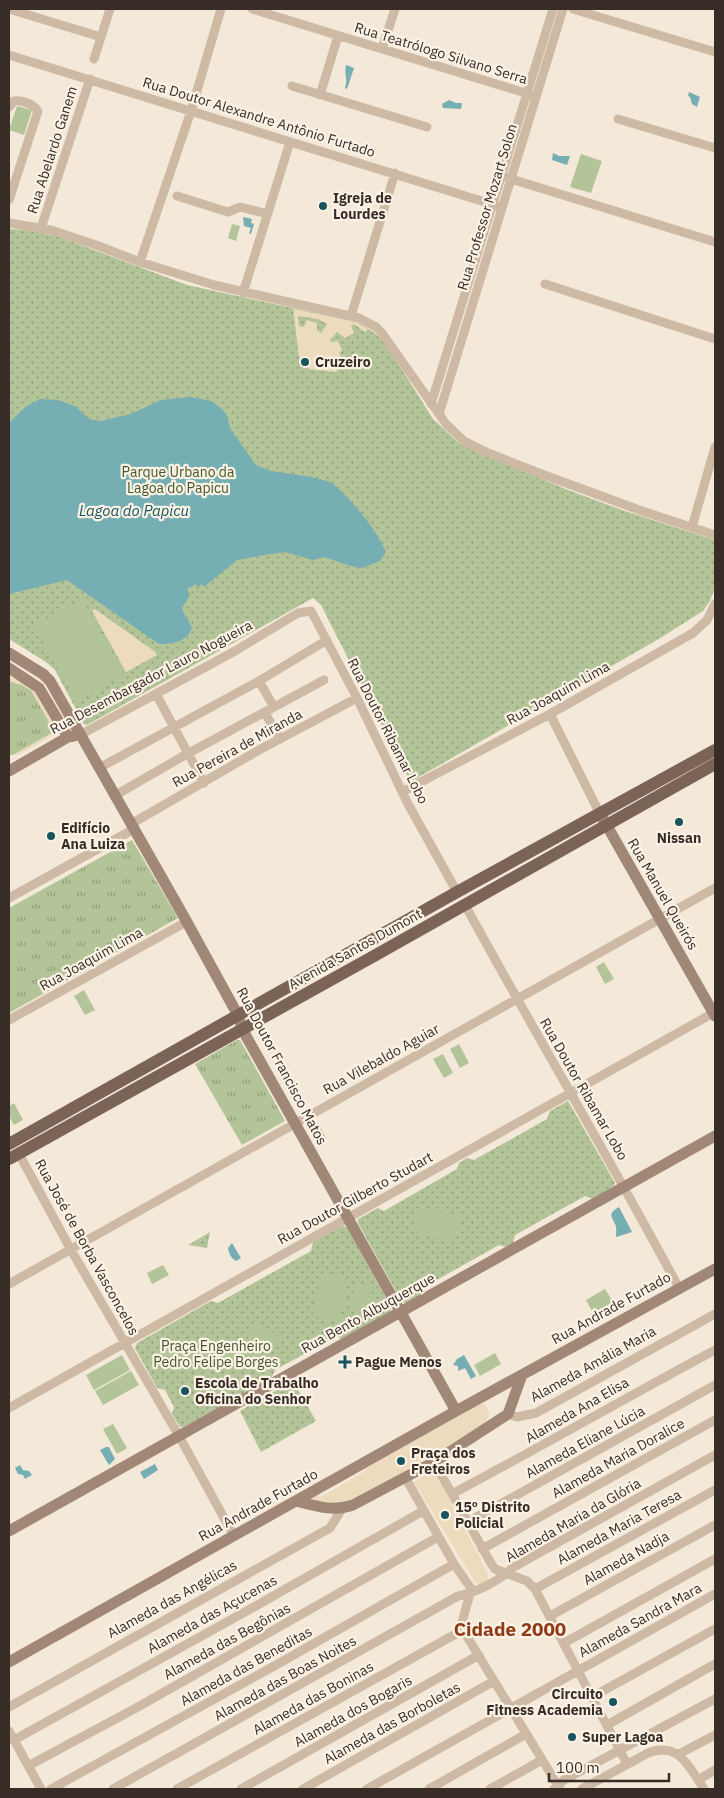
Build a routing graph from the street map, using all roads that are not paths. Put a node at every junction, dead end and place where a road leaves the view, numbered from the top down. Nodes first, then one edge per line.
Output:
1 (9, 9) edge
2 (221, 9) edge
3 (252, 9) edge
4 (395, 9) edge
5 (553, 9) edge
6 (563, 9) edge
7 (573, 9) edge
8 (107, 10) edge
9 (338, 36) junction
10 (101, 37) junction
11 (382, 49) junction
12 (715, 52) edge
13 (9, 55) edge
14 (94, 59) dead end
15 (90, 79) junction
16 (292, 86) dead end
17 (531, 94) junction
18 (320, 95) junction
19 (9, 107) edge
20 (191, 111) junction
21 (618, 119) dead end
22 (427, 127) dead end
23 (290, 142) junction
24 (715, 148) edge
25 (394, 173) junction
26 (506, 178) junction
27 (177, 196) dead end
28 (9, 200) edge
29 (497, 206) junction
30 (268, 214) junction
31 (9, 223) edge
32 (42, 228) junction
33 (715, 242) edge
34 (140, 262) junction
35 (545, 284) dead end
36 (243, 293) junction
37 (351, 316) junction
38 (715, 339) edge
39 (431, 404) junction
40 (439, 414) junction
41 (715, 447) edge
42 (692, 527) junction
43 (715, 535) edge
44 (715, 604) edge
45 (308, 611) joint
46 (326, 640) junction
47 (9, 653) edge
48 (9, 668) edge
49 (259, 680) junction
50 (324, 680) dead end
51 (156, 694) junction
52 (357, 698) junction
53 (274, 707) junction
54 (265, 712) junction
55 (550, 714) junction
56 (173, 727) junction
57 (80, 735) junction
58 (68, 738) junction
59 (280, 739) junction
60 (715, 750) edge
61 (188, 754) junction
62 (715, 764) edge
63 (98, 768) junction
64 (9, 771) edge
65 (204, 783) junction
66 (402, 792) junction
67 (114, 796) junction
68 (603, 819) junction
69 (133, 827) junction
70 (715, 888) edge
71 (457, 892) junction
72 (9, 898) edge
73 (465, 905) junction
74 (660, 919) junction
75 (186, 922) junction
76 (368, 944) junction
77 (349, 953) junction
78 (374, 956) junction
79 (356, 966) junction
80 (517, 1000) junction
81 (715, 1014) edge
82 (238, 1016) junction
83 (9, 1020) edge
84 (243, 1029) junction
85 (130, 1076) junction
86 (136, 1088) junction
87 (571, 1092) junction
88 (295, 1124) junction
89 (715, 1136) edge
90 (10, 1141) edge
91 (14, 1156) edge
92 (624, 1187) junction
93 (348, 1218) junction
94 (71, 1250) junction
95 (715, 1269) edge
96 (9, 1284) edge
97 (679, 1288) junction
98 (400, 1312) junction
99 (715, 1314) edge
100 (125, 1344) junction
101 (715, 1350) edge
102 (522, 1374) junction
103 (715, 1385) edge
104 (9, 1408) edge
105 (456, 1411) junction
106 (508, 1414) junction
107 (715, 1420) edge
108 (179, 1436) junction
109 (715, 1455) edge
110 (434, 1462) junction
111 (405, 1478) junction
112 (715, 1490) edge
113 (452, 1494) junction
114 (296, 1501) junction
115 (342, 1509) junction
116 (423, 1511) junction
117 (468, 1522) junction
118 (715, 1525) edge
119 (9, 1531) edge
120 (234, 1536) junction
121 (438, 1537) junction
122 (482, 1549) junction
123 (715, 1559) edge
124 (454, 1564) junction
125 (507, 1573) junction
126 (535, 1589) junction
127 (470, 1594) junction
128 (715, 1594) edge
129 (550, 1616) junction
130 (715, 1629) edge
131 (463, 1630) junction
132 (564, 1643) junction
133 (479, 1656) junction
134 (9, 1661) edge
135 (715, 1664) edge
136 (578, 1670) junction
137 (494, 1681) junction
138 (592, 1697) junction
139 (715, 1699) edge
140 (9, 1707) edge
141 (511, 1708) junction
142 (607, 1725) junction
143 (526, 1734) junction
144 (715, 1734) edge
145 (11, 1735) edge
146 (621, 1751) junction
147 (679, 1754) junction
148 (542, 1760) junction
149 (627, 1764) junction
150 (28, 1766) junction
151 (715, 1770) edge
152 (698, 1780) junction
153 (557, 1788) edge
154 (41, 1789) edge
155 (52, 1789) edge
156 (113, 1789) edge
157 (177, 1789) edge
158 (241, 1789) edge
159 (303, 1789) edge
160 (367, 1789) edge
161 (429, 1789) edge
162 (490, 1789) edge
163 (582, 1789) edge
164 (704, 1789) edge

1 - 10 street
2 - 20 street
3 - 9 street, Rua Teatrólogo Silvano Serra
4 - 11 street
5 - 17 street, Rua Professor Mozart Solon
6 - 17 street, Rua Professor Mozart Solon
7 - 12 street
8 - 10 street
9 - 11 street, Rua Teatrólogo Silvano Serra
9 - 18 street
10 - 14 street
11 - 17 street, Rua Teatrólogo Silvano Serra
13 - 15 street, Rua Doutor Alexandre Antônio Furtado
15 - 20 street, Rua Doutor Alexandre Antônio Furtado
15 - 32 street, Rua Abelardo Ganem
16 - 18 street
17 - 26 street, Rua Professor Mozart Solon
18 - 22 street
19 - 28 street
20 - 23 street, Rua Doutor Alexandre Antônio Furtado
20 - 34 street
21 - 24 street
23 - 25 street, Rua Doutor Alexandre Antônio Furtado
23 - 30 street
25 - 29 street, Rua Doutor Alexandre Antônio Furtado
25 - 37 street
26 - 29 street, Rua Professor Mozart Solon
26 - 33 street
27 - 30 street
29 - 39 street, Rua Professor Mozart Solon
29 - 40 street, Rua Professor Mozart Solon
30 - 36 street
31 - 32 street
32 - 34 street
34 - 36 street
35 - 38 street
36 - 37 street
37 - 39 street
39 - 40 street
40 - 42 street
41 - 42 street
42 - 43 street
44 - 55 street, Rua Joaquim Lima
45 - 46 street, Rua Doutor Ribamar Lobo
45 - 51 street, Rua Desembargador Lauro Nogueira
46 - 49 street
46 - 52 street, Rua Doutor Ribamar Lobo
47 - 57 street, Rua Doutor Francisco Matos
48 - 58 street
49 - 53 street
49 - 56 street
50 - 53 street
51 - 56 street
51 - 57 street, Rua Desembargador Lauro Nogueira
52 - 59 street, Rua Pereira de Miranda
52 - 66 street, Rua Doutor Ribamar Lobo
53 - 54 street
54 - 59 street
54 - 61 street
55 - 66 street, Rua Joaquim Lima
55 - 68 street
56 - 61 street
56 - 63 street
57 - 58 street, Rua Desembargador Lauro Nogueira
57 - 63 street, Rua Doutor Francisco Matos
58 - 64 street, Rua Desembargador Lauro Nogueira
59 - 65 street, Rua Pereira de Miranda
60 - 68 main road, Avenida Santos Dumont
61 - 65 street
61 - 67 street
62 - 68 main road, Avenida Santos Dumont
63 - 67 street, Rua Doutor Francisco Matos
65 - 69 street, Rua Pereira de Miranda
66 - 71 street, Rua Doutor Ribamar Lobo
67 - 69 street, Rua Doutor Francisco Matos
68 - 71 main road, Avenida Santos Dumont
68 - 73 main road, Avenida Santos Dumont
68 - 74 street, Rua Manuel Queirós
69 - 72 street, Rua Pereira de Miranda
69 - 75 street, Rua Doutor Francisco Matos
70 - 74 street, Rua Vilebaldo Aguiar
71 - 76 main road, Avenida Santos Dumont
73 - 78 main road, Avenida Santos Dumont
73 - 80 street, Rua Doutor Ribamar Lobo
74 - 80 street, Rua Vilebaldo Aguiar
74 - 81 street, Rua Manuel Queirós
75 - 82 street, Rua Doutor Francisco Matos
75 - 83 street, Rua Joaquim Lima
76 - 77 main road, Avenida Santos Dumont
76 - 78 main road
77 - 79 main road
77 - 82 main road, Avenida Santos Dumont
78 - 79 main road, Avenida Santos Dumont
79 - 84 main road, Avenida Santos Dumont
80 - 87 street, Rua Doutor Ribamar Lobo
80 - 88 street, Rua Vilebaldo Aguiar
81 - 87 street, Rua Doutor Gilberto Studart
82 - 84 street, Rua Doutor Francisco Matos
82 - 85 main road, Avenida Santos Dumont
84 - 86 main road, Avenida Santos Dumont
84 - 88 street, Rua Doutor Francisco Matos
85 - 86 main road
85 - 90 main road, Avenida Santos Dumont
86 - 91 main road, Avenida Santos Dumont
87 - 92 street, Rua Doutor Ribamar Lobo
87 - 93 street, Rua Doutor Gilberto Studart
88 - 93 street, Rua Doutor Francisco Matos
88 - 94 street, Rua Vilebaldo Aguiar
89 - 92 street, Rua Bento Albuquerque
91 - 94 street, Rua José de Borba Vasconcelos
92 - 97 street, Rua Doutor Ribamar Lobo
92 - 98 street, Rua Bento Albuquerque
93 - 98 street, Rua Doutor Francisco Matos
93 - 100 street, Rua Doutor Gilberto Studart
94 - 96 street, Rua Vilebaldo Aguiar
94 - 100 street, Rua José de Borba Vasconcelos
95 - 97 street, Rua Andrade Furtado
97 - 102 street, Rua Andrade Furtado
98 - 105 street, Rua Doutor Francisco Matos
98 - 108 street, Rua Bento Albuquerque
99 - 106 street, Alameda Amália Maria
100 - 104 street, Rua Doutor Gilberto Studart
100 - 108 street, Rua José de Borba Vasconcelos
101 - 113 street, Alameda Ana Elisa
102 - 105 street, Rua Andrade Furtado
102 - 106 street
103 - 117 street, Alameda Eliane Lúcia
105 - 114 street, Rua Andrade Furtado
106 - 110 street
107 - 122 street, Alameda Maria Doralice
108 - 119 street, Rua Bento Albuquerque
108 - 120 street, Rua José de Borba Vasconcelos
109 - 125 street, Alameda Maria da Glória
110 - 111 street
110 - 113 street
111 - 115 street
111 - 116 street
112 - 126 street, Alameda Maria Teresa
113 - 117 street
114 - 115 street
114 - 120 street, Rua Andrade Furtado
115 - 140 street, Alameda das Angélicas
116 - 121 street
116 - 145 street, Alameda das Açucenas
117 - 122 street
118 - 129 street, Alameda Nadja
120 - 134 street, Rua Andrade Furtado
121 - 124 street
121 - 150 street, Alameda das Begônias
122 - 125 street
123 - 132 street
124 - 127 street
124 - 155 street, Alameda das Beneditas
125 - 126 street
125 - 127 street, Alameda Maria da Glória
126 - 129 street
127 - 131 street
127 - 156 street, Alameda das Boas Noites
128 - 136 street, Alameda Sandra Mara
129 - 132 street
130 - 138 street
131 - 133 street
131 - 157 street, Alameda das Boninas
132 - 136 street
133 - 137 street
133 - 158 street, Alameda dos Bogaris
135 - 142 street
136 - 138 street
136 - 141 street, Alameda Sandra Mara
137 - 141 street
137 - 159 street, Alameda das Borboletas
138 - 142 street
139 - 146 street
141 - 143 street
141 - 160 street, Alameda Sandra Mara
142 - 146 street
143 - 148 street
143 - 161 street
144 - 147 street
145 - 150 street
146 - 149 street
146 - 153 street
147 - 149 street
147 - 152 street
148 - 153 street
148 - 162 street
149 - 163 street
150 - 154 street
151 - 152 street
152 - 164 street

